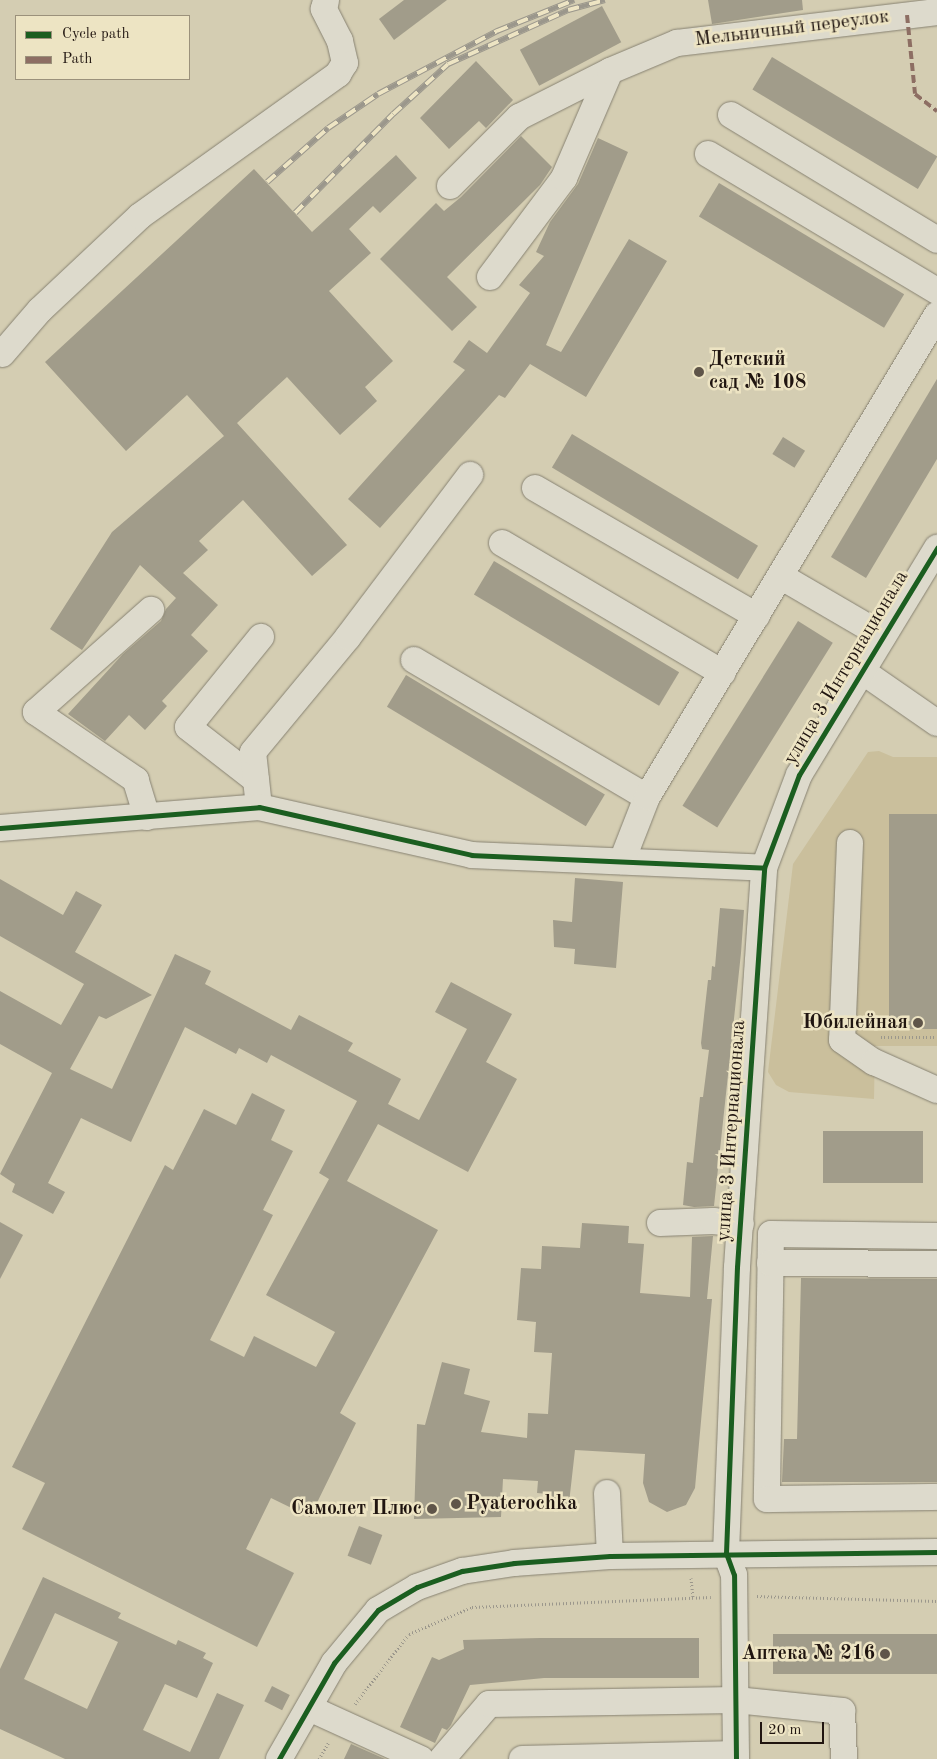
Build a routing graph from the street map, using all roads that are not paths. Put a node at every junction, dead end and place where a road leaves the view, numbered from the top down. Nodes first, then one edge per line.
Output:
1 (326, 0) edge
2 (937, 12) edge
3 (610, 71) junction
4 (731, 115) dead end
5 (708, 154) dead end
6 (450, 186) dead end
7 (937, 240) edge
8 (490, 277) dead end
9 (937, 291) edge
10 (935, 321) edge
11 (2, 354) dead end
12 (470, 475) dead end
13 (535, 488) dead end
14 (502, 543) dead end
15 (937, 548) edge
16 (782, 577) junction
17 (151, 610) dead end
18 (758, 616) junction
19 (883, 636) junction
20 (261, 637) dead end
21 (414, 660) dead end
22 (862, 671) junction
23 (723, 673) junction
24 (937, 723) edge
25 (256, 780) junction
26 (647, 797) junction
27 (259, 807) junction
28 (147, 818) junction
29 (0, 828) edge
30 (850, 843) dead end
31 (622, 861) junction
32 (764, 868) junction
33 (937, 1090) edge
34 (660, 1223) dead end
35 (741, 1224) junction
36 (937, 1236) edge
37 (770, 1263) junction
38 (937, 1264) edge
39 (607, 1493) dead end
40 (937, 1498) edge
41 (937, 1552) edge
42 (726, 1553) junction
43 (610, 1556) junction
44 (736, 1700) junction
45 (309, 1708) junction
46 (736, 1756) edge
47 (279, 1759) edge
48 (421, 1759) edge
49 (442, 1759) edge
50 (522, 1759) edge
51 (844, 1759) edge

1 - 11 street
2 - 3 street, Мельничный переулок
3 - 6 street, Мельничный переулок
3 - 8 street
4 - 7 street
5 - 9 street
10 - 16 street
12 - 25 street
13 - 18 street
14 - 23 street
15 - 19 street, улица 3 Интернационала
16 - 18 street
16 - 19 street
17 - 28 street
18 - 23 street
19 - 22 street, улица 3 Интернационала
20 - 25 street
21 - 26 street
22 - 24 street
22 - 32 street, улица 3 Интернационала
23 - 26 street
25 - 27 street
26 - 31 street
27 - 28 street
27 - 31 street
28 - 29 street
30 - 33 street
31 - 32 street
32 - 35 street, улица 3 Интернационала
34 - 35 street
35 - 42 street, улица 3 Интернационала
36 - 37 street
37 - 38 street
37 - 40 street
39 - 43 street
41 - 42 street
42 - 43 street
42 - 44 street, улица 3 Интернационала
43 - 45 street
44 - 46 street, улица 3 Интернационала
44 - 49 street
44 - 51 street
45 - 47 street
45 - 48 street
46 - 50 street

